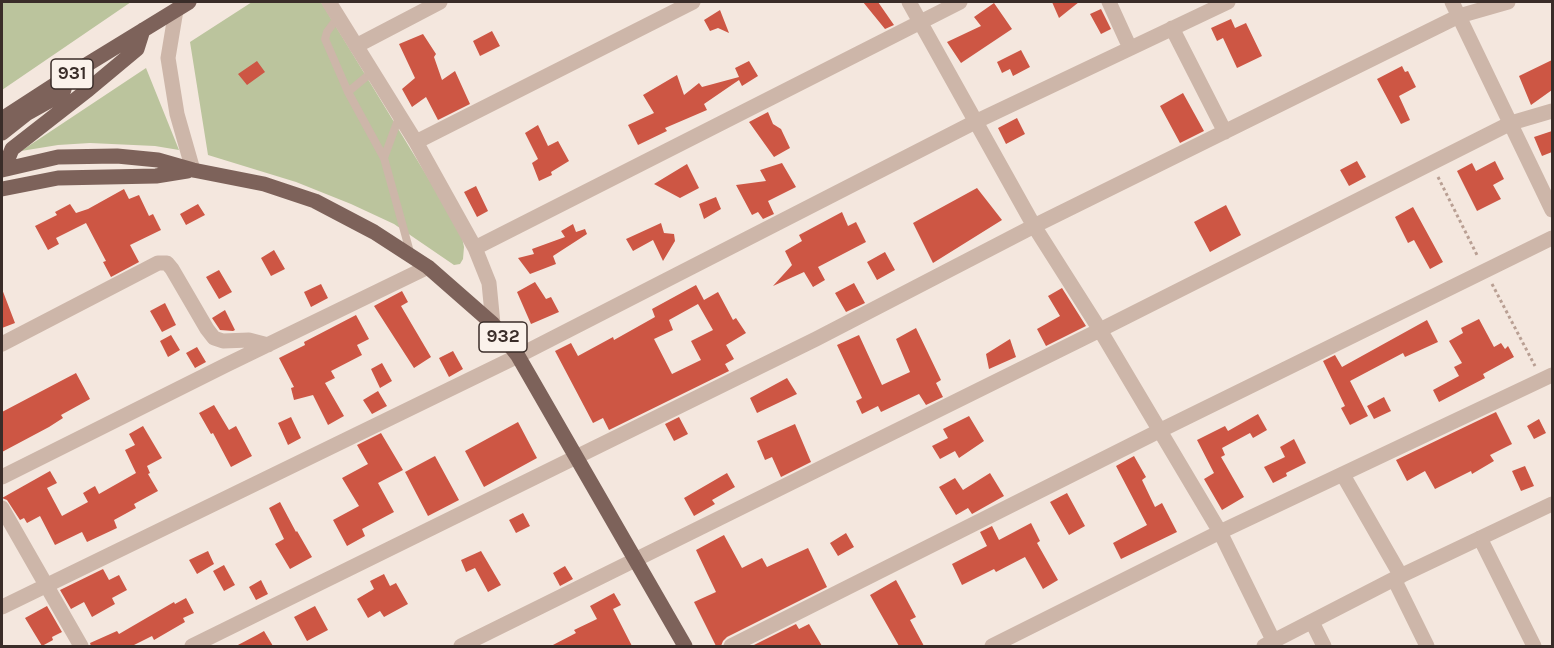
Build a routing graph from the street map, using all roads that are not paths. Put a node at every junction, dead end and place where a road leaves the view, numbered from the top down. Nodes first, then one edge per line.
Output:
1 (189, 2) edge
2 (329, 2) edge
3 (440, 2) edge
4 (693, 2) edge
5 (909, 2) edge
6 (960, 2) edge
7 (1109, 2) edge
8 (1228, 2) edge
9 (1452, 2) edge
10 (1508, 2) edge
11 (1209, 6) edge
12 (176, 10) junction
13 (1459, 16) junction
14 (338, 17) junction
15 (920, 21) junction
16 (1172, 28) junction
17 (144, 30) junction
18 (356, 46) junction
19 (1130, 48) junction
20 (372, 72) junction
21 (65, 78) junction
22 (348, 92) junction
23 (1552, 111) edge
24 (399, 117) junction
25 (2, 119) edge
26 (975, 122) junction
27 (1510, 123) junction
28 (1225, 132) junction
29 (2, 133) edge
30 (416, 142) junction
31 (384, 158) junction
32 (2, 168) edge
33 (193, 170) junction
34 (5, 188) edge
35 (1552, 210) edge
36 (1034, 226) junction
37 (1552, 238) edge
38 (475, 248) junction
39 (411, 256) junction
40 (428, 267) junction
41 (493, 324) junction
42 (1100, 330) junction
43 (2, 344) edge
44 (268, 345) junction
45 (518, 356) junction
46 (1552, 375) edge
47 (1159, 431) junction
48 (577, 458) junction
49 (1343, 475) junction
50 (2, 477) edge
51 (1552, 504) edge
52 (2, 508) edge
53 (1220, 532) junction
54 (1480, 538) junction
55 (636, 560) junction
56 (1398, 578) junction
57 (46, 585) junction
58 (2, 607) edge
59 (1312, 622) junction
60 (1269, 644) edge
61 (81, 646) edge
62 (192, 646) edge
63 (461, 646) edge
64 (685, 646) edge
65 (731, 646) edge
66 (992, 646) edge
67 (1324, 646) edge
68 (1427, 646) edge
69 (1534, 646) edge

1 - 12 main road, 931
2 - 14 street
3 - 18 street
4 - 30 street
5 - 15 street
6 - 15 street
7 - 19 street
8 - 11 street
9 - 13 street
10 - 13 street
11 - 16 street
12 - 17 main road, 931
12 - 33 street
13 - 27 street
13 - 28 street
14 - 18 street
14 - 22 lane
15 - 26 street
15 - 38 street
16 - 19 street
16 - 28 street
17 - 21 main road, 931
17 - 32 main road
18 - 20 street
19 - 26 street
20 - 22 lane
20 - 24 street
21 - 25 main road, 931
21 - 29 main road
22 - 31 lane
23 - 27 street
24 - 30 street
24 - 31 lane
26 - 36 street
26 - 45 street
27 - 35 street
27 - 42 street
28 - 36 street
30 - 38 street
31 - 39 lane
32 - 33 main road, 932
32 - 34 main road
33 - 34 main road, 932
33 - 39 main road, 932
36 - 42 street
36 - 48 street
37 - 47 street
38 - 41 street
39 - 40 main road, 932
40 - 41 main road, 932
40 - 44 street
41 - 45 main road, 932
42 - 47 street
42 - 55 street
43 - 44 street
44 - 50 street
45 - 48 main road, 932
45 - 57 street
46 - 49 street
47 - 53 street
47 - 65 street
48 - 55 main road, 932
48 - 62 street
49 - 53 street
49 - 56 street
51 - 54 street
52 - 57 street
53 - 60 street
53 - 66 street
54 - 56 street
54 - 69 street
55 - 63 street
55 - 64 main road, 932
56 - 59 street
56 - 68 street
57 - 58 street
57 - 61 street
59 - 60 street
59 - 67 street

